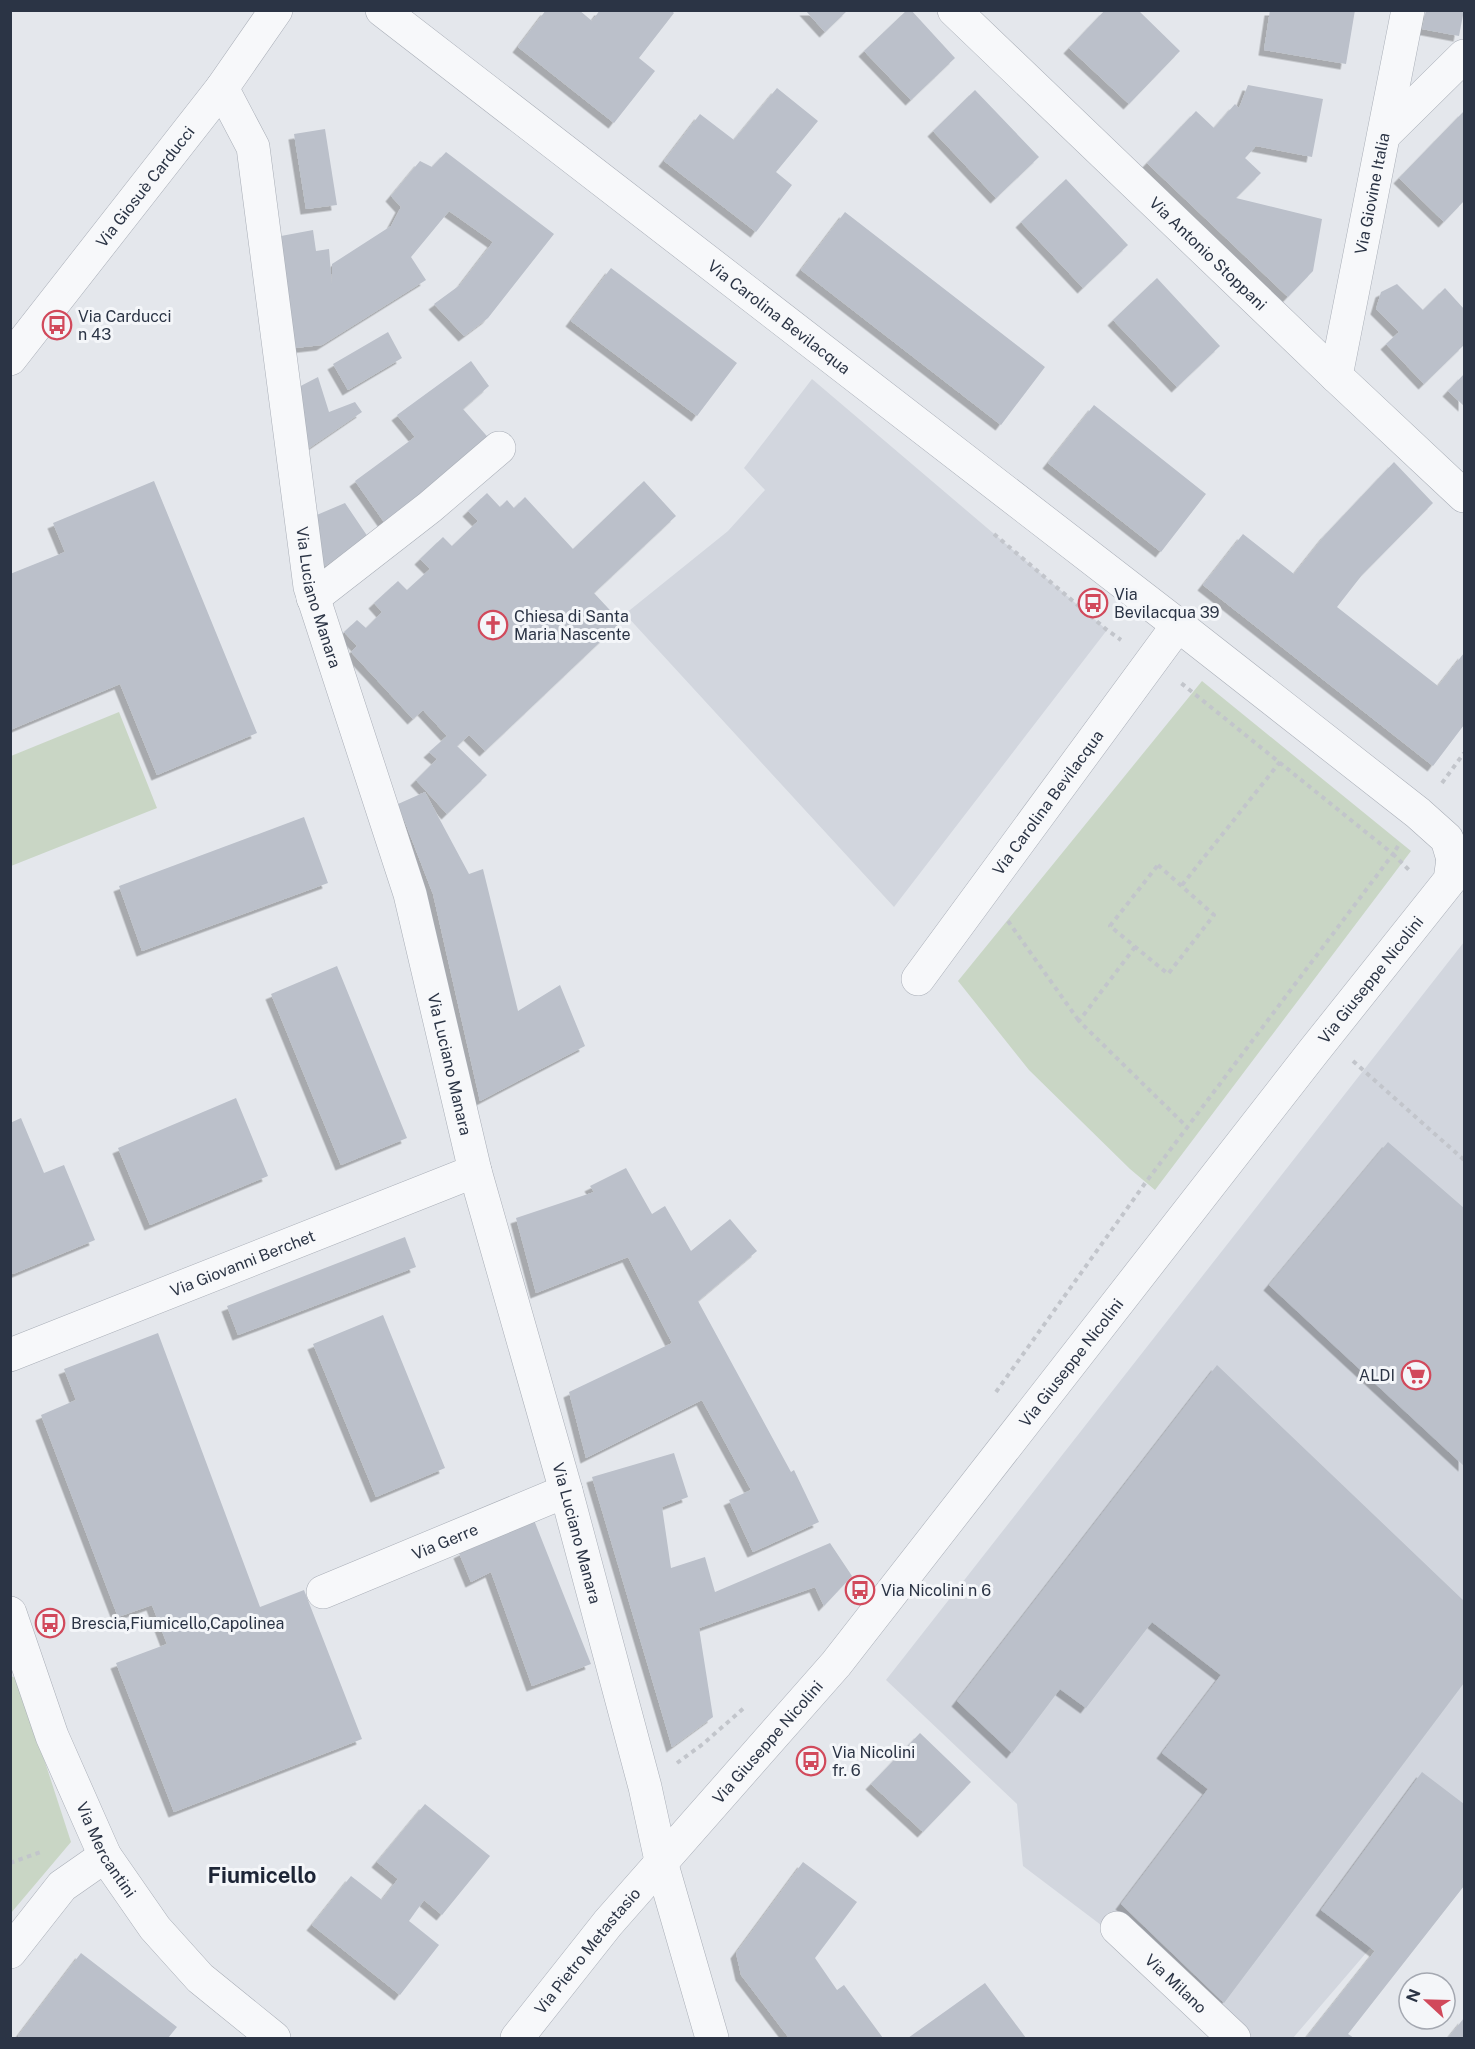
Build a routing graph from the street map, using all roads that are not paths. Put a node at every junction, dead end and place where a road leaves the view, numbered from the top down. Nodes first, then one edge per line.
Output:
1 (276, 10) edge
2 (382, 10) edge
3 (954, 10) edge
4 (1407, 10) edge
5 (1464, 56) edge
6 (222, 88) junction
7 (1384, 135) junction
8 (10, 359) edge
9 (1336, 376) junction
10 (500, 448) dead end
11 (1464, 496) edge
12 (313, 598) junction
13 (1178, 625) junction
14 (1459, 856) edge
15 (918, 979) dead end
16 (475, 1172) junction
17 (10, 1355) edge
18 (566, 1491) junction
19 (323, 1592) dead end
20 (10, 1613) edge
21 (105, 1856) junction
22 (662, 1865) junction
23 (1117, 1928) dead end
24 (10, 1952) edge
25 (274, 2038) edge
26 (517, 2038) edge
27 (711, 2038) edge
28 (1234, 2038) edge

1 - 6 street, Via Giosuè Carducci
2 - 13 street, Via Carolina Bevilacqua
3 - 9 street, Via Antonio Stoppani
4 - 7 street, Via Giovine Italia
5 - 7 street
6 - 8 street, Via Giosuè Carducci
6 - 12 street, Via Luciano Manara
7 - 9 street, Via Giovine Italia
9 - 11 street, Via Antonio Stoppani
10 - 12 street
12 - 16 street, Via Luciano Manara
13 - 14 street, Via Carolina Bevilacqua
13 - 15 street, Via Carolina Bevilacqua
14 - 22 street, Via Giuseppe Nicolini
16 - 17 street, Via Giovanni Berchet
16 - 18 street, Via Luciano Manara
18 - 19 street, Via Gerre
18 - 22 street, Via Luciano Manara
20 - 21 street, Via Mercantini
21 - 24 street
21 - 25 street, Via Mercantini
22 - 26 street, Via Pietro Metastasio
22 - 27 street, Via Luciano Manara
23 - 28 street, Via Milano

